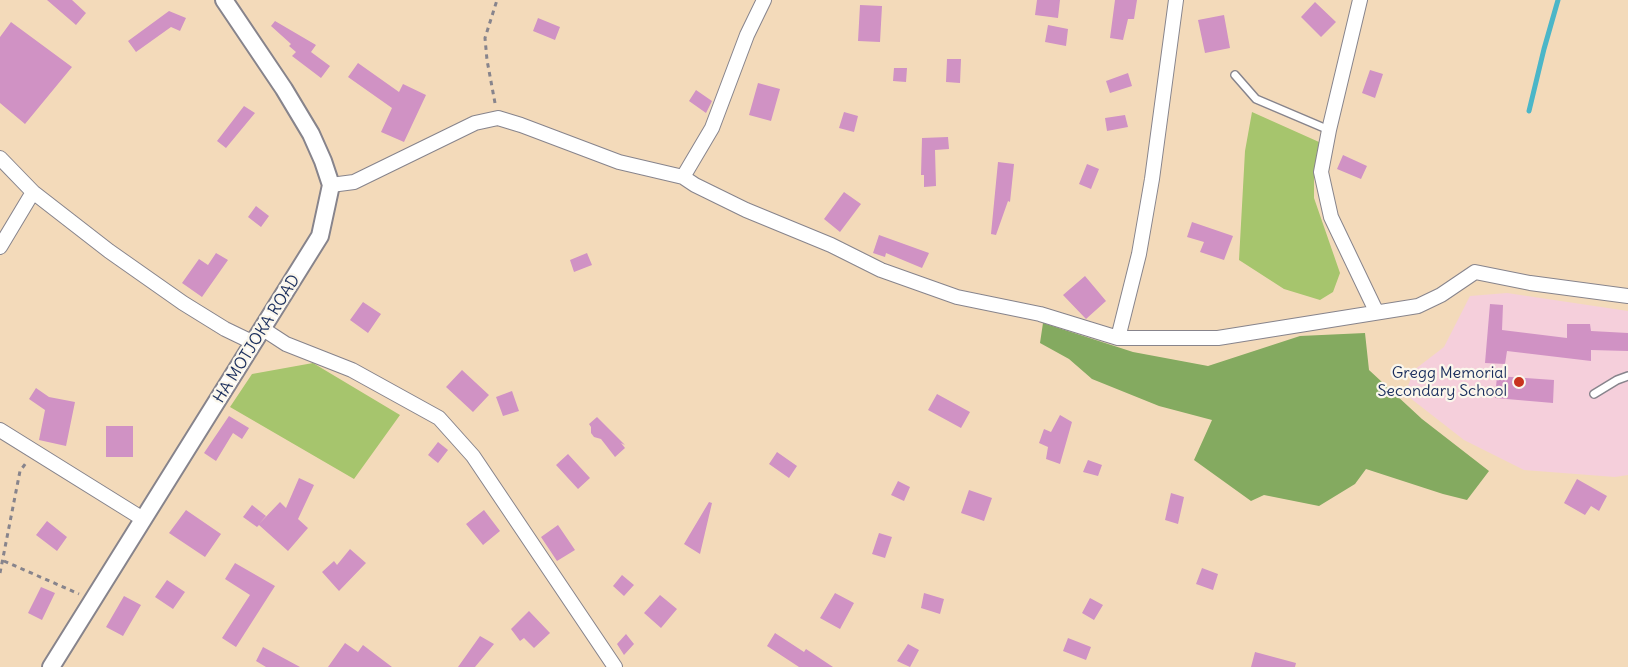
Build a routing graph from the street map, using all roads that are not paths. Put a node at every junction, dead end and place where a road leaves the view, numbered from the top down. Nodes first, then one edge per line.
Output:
1 (224, 0) edge
2 (764, 0) edge
3 (1176, 0) edge
4 (1360, 0) edge
5 (1235, 75) dead end
6 (1329, 130) junction
7 (0, 158) edge
8 (683, 177) junction
9 (331, 185) junction
10 (33, 192) junction
11 (0, 247) edge
12 (1628, 296) edge
13 (1376, 311) junction
14 (258, 336) junction
15 (1118, 338) junction
16 (1628, 376) edge
17 (1594, 394) dead end
18 (0, 430) edge
19 (144, 519) junction
20 (51, 667) edge
21 (615, 667) edge

1 - 9 street
2 - 8 street
3 - 15 street
4 - 6 street
5 - 6 lane
6 - 13 street
7 - 10 street
8 - 9 street
8 - 15 street
9 - 14 street, HA MOTJOKA ROAD
10 - 11 street
10 - 14 street
12 - 13 street
13 - 15 street
14 - 19 street, HA MOTJOKA ROAD
14 - 21 street
16 - 17 lane
18 - 19 street
19 - 20 street, HA MOTJOKA ROAD

